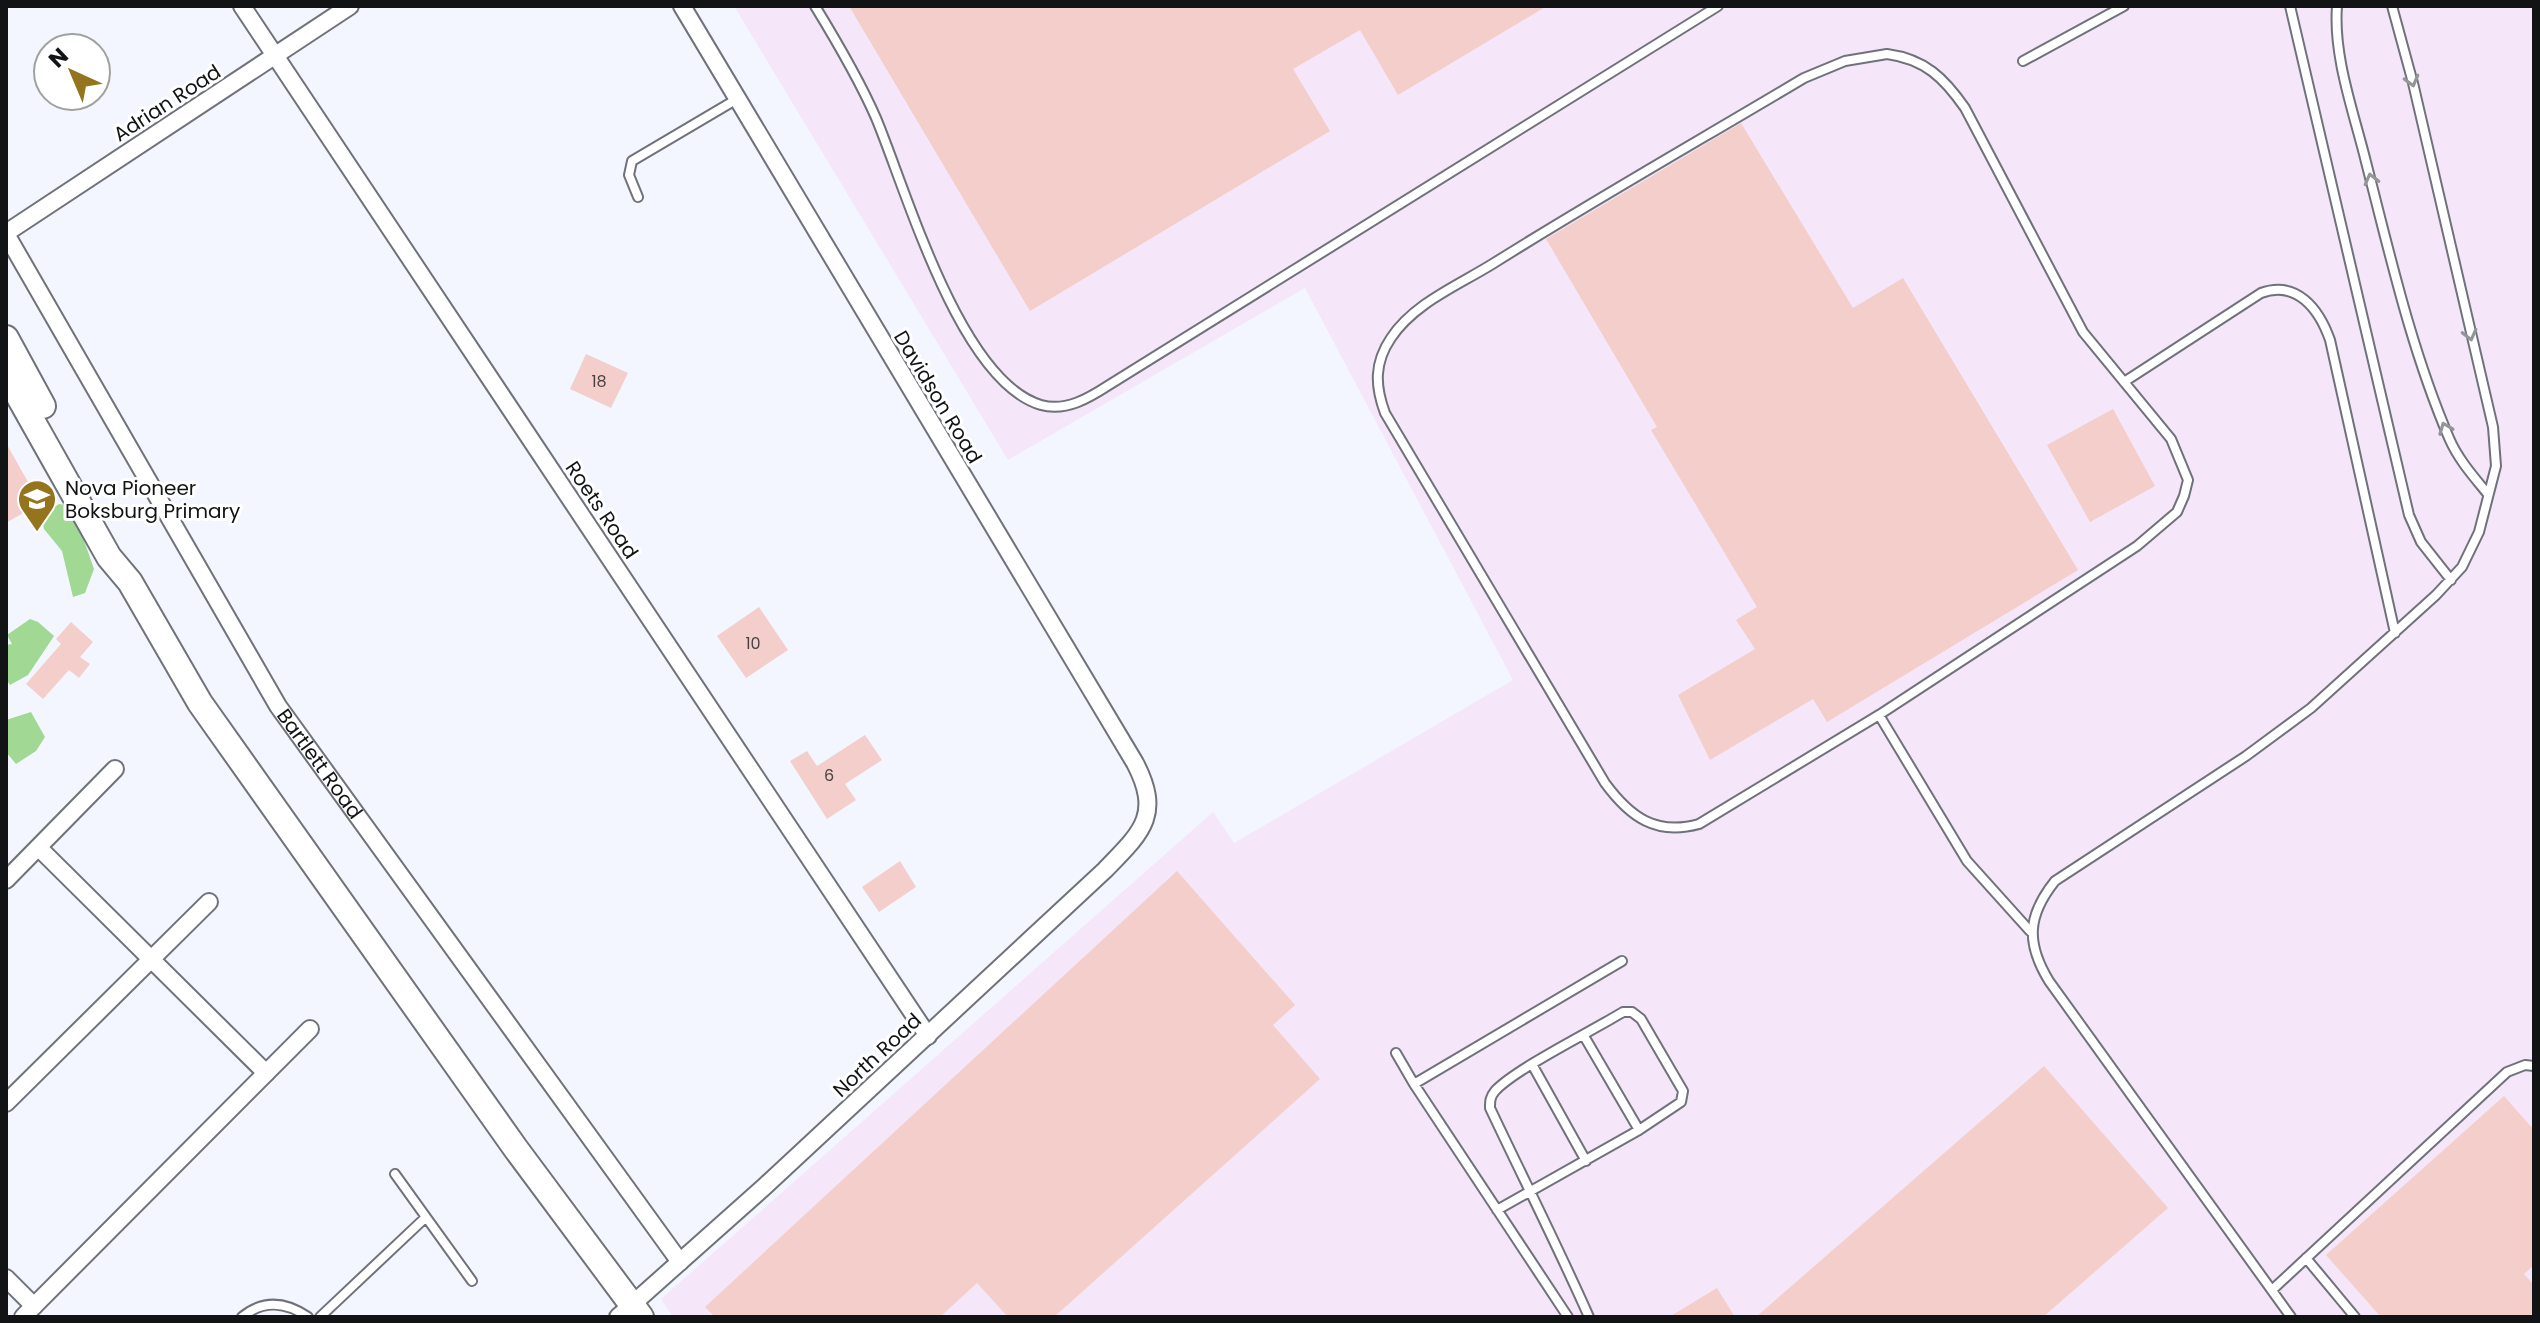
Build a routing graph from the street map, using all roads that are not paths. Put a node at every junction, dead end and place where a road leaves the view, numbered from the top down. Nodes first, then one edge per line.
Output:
1 (242, 6) edge
2 (350, 6) edge
3 (682, 6) edge
4 (815, 6) edge
5 (1718, 6) edge
6 (2124, 6) edge
7 (2290, 6) edge
8 (2337, 6) edge
9 (2392, 6) edge
10 (275, 57) junction
11 (2023, 61) dead end
12 (737, 99) junction
13 (638, 197) dead end
14 (6, 234) edge
15 (6, 338) edge
16 (6, 374) edge
17 (2124, 382) junction
18 (2487, 493) junction
19 (2451, 580) junction
20 (130, 582) junction
21 (2395, 633) junction
22 (1879, 715) junction
23 (115, 769) dead end
24 (1149, 811) joint
25 (39, 848) junction
26 (6, 880) edge
27 (209, 902) dead end
28 (2030, 931) junction
29 (151, 959) junction
30 (1622, 961) dead end
31 (310, 1029) dead end
32 (928, 1036) junction
33 (1584, 1036) junction
34 (1396, 1053) dead end
35 (1533, 1066) junction
36 (2534, 1066) edge
37 (266, 1073) junction
38 (1414, 1084) junction
39 (6, 1103) edge
40 (1639, 1130) junction
41 (1586, 1161) junction
42 (395, 1174) dead end
43 (1530, 1191) junction
44 (1497, 1210) junction
45 (425, 1218) junction
46 (2306, 1258) junction
47 (680, 1262) junction
48 (6, 1278) edge
49 (472, 1281) dead end
50 (2272, 1290) junction
51 (28, 1312) edge
52 (630, 1313) edge
53 (242, 1317) edge
54 (308, 1317) edge
55 (320, 1317) edge
56 (1568, 1317) edge
57 (1589, 1317) edge
58 (2291, 1317) edge
59 (2355, 1317) edge

1 - 10 street, Roets Road
2 - 10 street, Adrian Road
3 - 12 street, Davidson Road
4 - 5 lane
6 - 11 lane
7 - 19 lane
18 -> 8 lane
9 -> 18 lane
10 - 14 street, Adrian Road
10 - 32 street, Roets Road
12 - 13 lane
12 - 24 street, Davidson Road
14 - 47 street, Bartlett Road
15 - 20 street
16 - 20 street
17 - 21 lane
17 - 22 lane
17 - 22 lane
18 - 19 lane
19 - 21 lane
20 - 52 street
21 - 28 lane
22 - 28 lane
23 - 25 street
24 - 32 street, North Road
25 - 26 street
25 - 29 street
27 - 29 street
28 - 50 lane
29 - 37 street
29 - 39 street
30 - 38 lane
31 - 37 street
32 - 47 street, North Road
33 - 35 lane
33 - 40 lane
33 - 40 lane
34 - 38 lane
35 - 41 lane
35 - 43 lane
36 - 46 lane
37 - 51 street
38 - 44 lane
40 - 41 lane
41 - 43 lane
42 - 45 lane
43 - 44 lane
43 - 57 lane
44 - 56 lane
45 - 49 lane
45 - 55 lane
46 - 50 lane
46 - 59 lane
47 - 52 street, North Road
48 - 51 street
50 - 58 lane
53 - 54 lane

